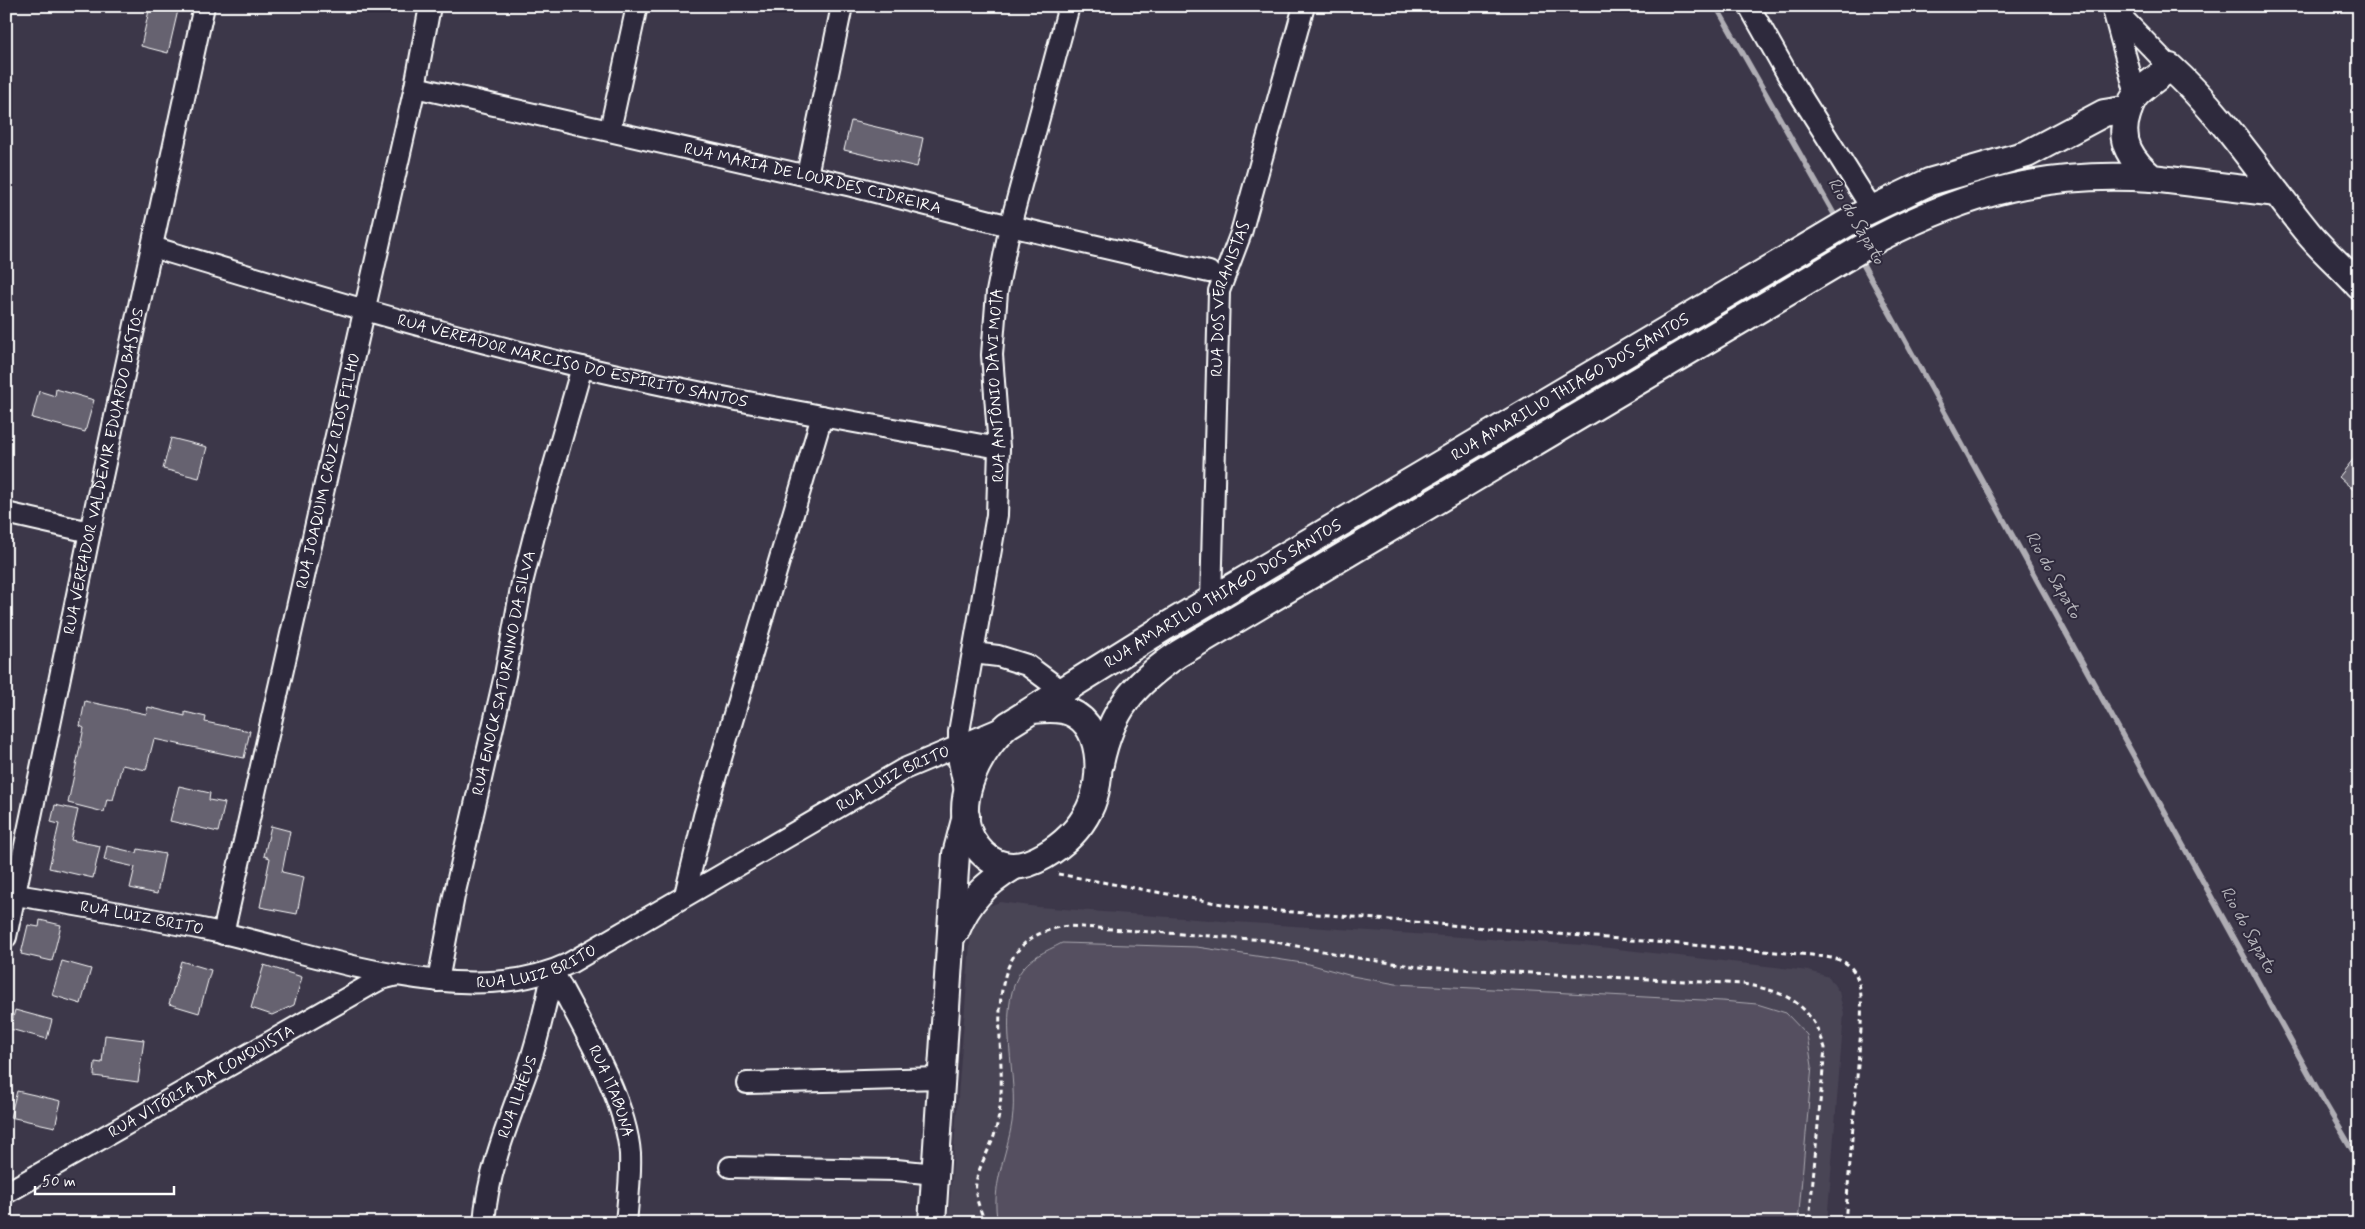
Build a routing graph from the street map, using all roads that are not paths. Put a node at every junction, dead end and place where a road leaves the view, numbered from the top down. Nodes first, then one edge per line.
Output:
1 (204, 6) edge
2 (430, 6) edge
3 (637, 6) edge
4 (842, 6) edge
5 (1069, 6) edge
6 (1304, 6) edge
7 (1749, 6) edge
8 (2112, 7) edge
9 (2170, 67) junction
10 (415, 87) junction
11 (2133, 102) junction
12 (610, 130) junction
13 (807, 176) junction
14 (2152, 178) junction
15 (2277, 193) junction
16 (1868, 211) junction
17 (1010, 226) junction
18 (152, 247) junction
19 (1210, 272) dead end
20 (2359, 286) edge
21 (365, 311) junction
22 (582, 367) junction
23 (822, 416) junction
24 (999, 448) junction
25 (6, 513) edge
26 (90, 532) junction
27 (1211, 601) junction
28 (973, 653) junction
29 (1062, 691) junction
30 (1032, 710) junction
31 (1008, 725) junction
32 (1110, 727) junction
33 (958, 747) junction
34 (1099, 767) junction
35 (966, 808) junction
36 (1013, 867) junction
37 (16, 895) junction
38 (685, 895) junction
39 (223, 934) junction
40 (6, 937) edge
41 (951, 944) junction
42 (553, 971) junction
43 (397, 975) junction
44 (438, 981) junction
45 (942, 1078) junction
46 (746, 1083) dead end
47 (730, 1167) dead end
48 (935, 1174) junction
49 (6, 1193) edge
50 (484, 1223) edge
51 (626, 1223) edge
52 (932, 1223) edge

1 - 18 street, RUA VEREADOR VALDENIR EDUARDO BASTOS
2 - 10 street, RUA JOAQUIM CRUZ RIOS FILHO
3 - 12 street
4 - 13 street
5 - 17 street, RUA ANTÔNIO DAVI MOTA
6 - 27 street, RUA DOS VERANISTAS
7 - 16 street
8 - 9 street
8 - 11 street
9 - 11 main road
9 - 15 main road
10 - 12 street, RUA MARIA DE LOURDES CIDREIRA
10 - 21 street, RUA JOAQUIM CRUZ RIOS FILHO
11 - 14 main road
11 - 16 main road, RUA AMARILIO THIAGO DOS SANTOS
12 - 13 street, RUA MARIA DE LOURDES CIDREIRA
13 - 17 street, RUA MARIA DE LOURDES CIDREIRA
14 - 15 main road, RUA AMARILIO THIAGO DOS SANTOS
14 - 32 main road, RUA AMARILIO THIAGO DOS SANTOS
15 - 20 main road
16 - 27 main road, RUA AMARILIO THIAGO DOS SANTOS
17 - 19 street, RUA MARIA DE LOURDES CIDREIRA
17 - 24 street, RUA ANTÔNIO DAVI MOTA
18 - 21 street, RUA VEREADOR NARCISO DO ESPÍRITO SANTOS
18 - 26 street, RUA VEREADOR VALDENIR EDUARDO BASTOS
21 - 22 street, RUA VEREADOR NARCISO DO ESPÍRITO SANTOS
21 - 39 street, RUA JOAQUIM CRUZ RIOS FILHO
22 - 23 street, RUA VEREADOR NARCISO DO ESPÍRITO SANTOS
22 - 44 street, RUA ENOCK SATURNINO DA SILVA
23 - 24 street, RUA VEREADOR NARCISO DO ESPÍRITO SANTOS
23 - 38 street
24 - 28 street, RUA ANTÔNIO DAVI MOTA
25 - 26 street
26 - 37 street, RUA VEREADOR VALDENIR EDUARDO BASTOS
27 - 29 main road, RUA AMARILIO THIAGO DOS SANTOS
28 - 29 street
28 - 33 street, RUA ANTÔNIO DAVI MOTA
29 - 30 main road, RUA AMARILIO THIAGO DOS SANTOS
29 - 32 main road
30 - 31 main road
30 - 34 main road
31 - 33 street, RUA LUIZ BRITO
31 - 35 main road
32 - 34 main road, RUA AMARILIO THIAGO DOS SANTOS
33 - 35 street, RUA ANTÔNIO DAVI MOTA
33 - 38 street, RUA LUIZ BRITO
34 - 36 main road
35 - 36 main road
35 - 41 main road
36 - 41 main road
37 - 39 street, RUA LUIZ BRITO
37 - 40 street, RUA VEREADOR VALDENIR EDUARDO BASTOS
38 - 42 street, RUA LUIZ BRITO
39 - 43 street, RUA LUIZ BRITO
41 - 45 main road
42 - 44 street, RUA LUIZ BRITO
42 - 50 street, RUA ILHÉUS
42 - 51 street, RUA ITABUNA
43 - 44 street, RUA LUIZ BRITO
43 - 49 street, RUA VITÓRIA DA CONQUISTA
45 - 46 street
45 - 48 main road
47 - 48 street
48 - 52 main road

